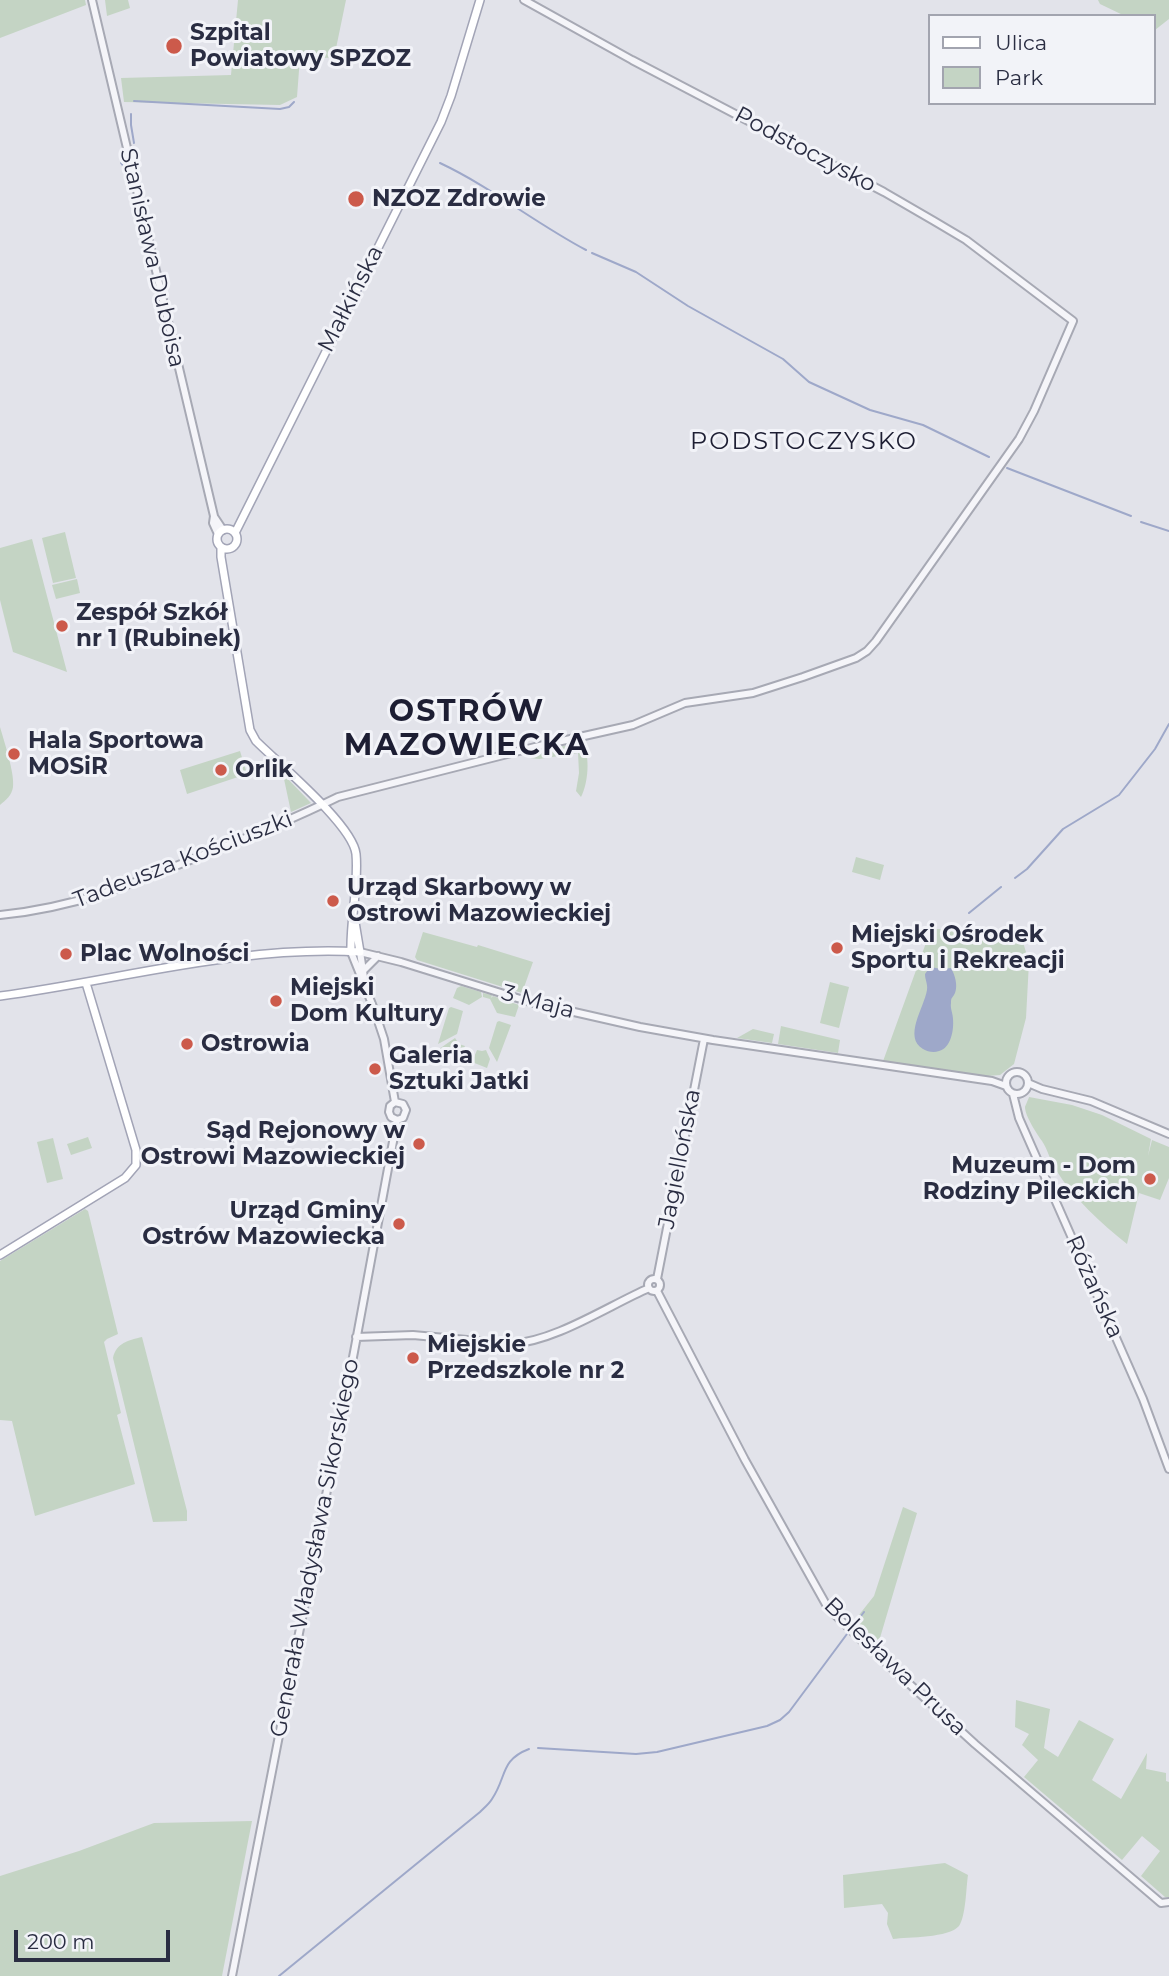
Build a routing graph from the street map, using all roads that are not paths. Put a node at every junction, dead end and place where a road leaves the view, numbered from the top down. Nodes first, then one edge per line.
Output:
1 (92, 0) edge
2 (480, 0) edge
3 (524, 0) edge
4 (227, 532) junction
5 (224, 548) junction
6 (856, 658) joint
7 (322, 805) junction
8 (0, 915) edge
9 (353, 915) junction
10 (351, 952) junction
11 (360, 952) junction
12 (378, 956) junction
13 (363, 971) junction
14 (86, 983) junction
15 (365, 984) junction
16 (0, 996) edge
17 (704, 1039) junction
18 (1006, 1082) junction
19 (1028, 1086) junction
20 (1015, 1094) junction
21 (395, 1102) junction
22 (397, 1120) junction
23 (1169, 1134) edge
24 (0, 1255) edge
25 (657, 1279) junction
26 (649, 1288) junction
27 (657, 1291) junction
28 (356, 1337) junction
29 (1169, 1469) edge
30 (1169, 1902) edge
31 (232, 1976) edge

1 - 4 street, Stanisława Duboisa
2 - 4 main road, Małkińska
3 - 6 street, Podstoczysko
4 - 5 main road
4 - 5 main road, Małkińska
5 - 7 main road
6 - 7 street, Tadeusza Kościuszki
7 - 8 street, Tadeusza Kościuszki
7 - 9 main road
9 - 10 main road
9 - 11 main road
10 - 11 main road, 3 Maja
10 - 14 main road, 3 Maja
10 - 15 street
11 - 12 street, 3 Maja
11 - 13 street
12 - 13 street
12 - 17 street, 3 Maja
13 - 15 street
14 - 16 main road, 3 Maja
14 - 24 main road
15 - 21 street
17 - 18 street, 3 Maja
17 - 25 street, Jagiellońska
18 - 19 street
18 - 20 street
19 - 20 street
19 - 23 street
20 - 29 street, Różańska
21 - 22 street
21 - 22 street
22 - 28 street, Generała Władysława Sikorskiego
25 - 26 street
25 - 27 street
26 - 27 street
26 - 28 street
27 - 30 street, Bolesława Prusa
28 - 31 street, Generała Władysława Sikorskiego

